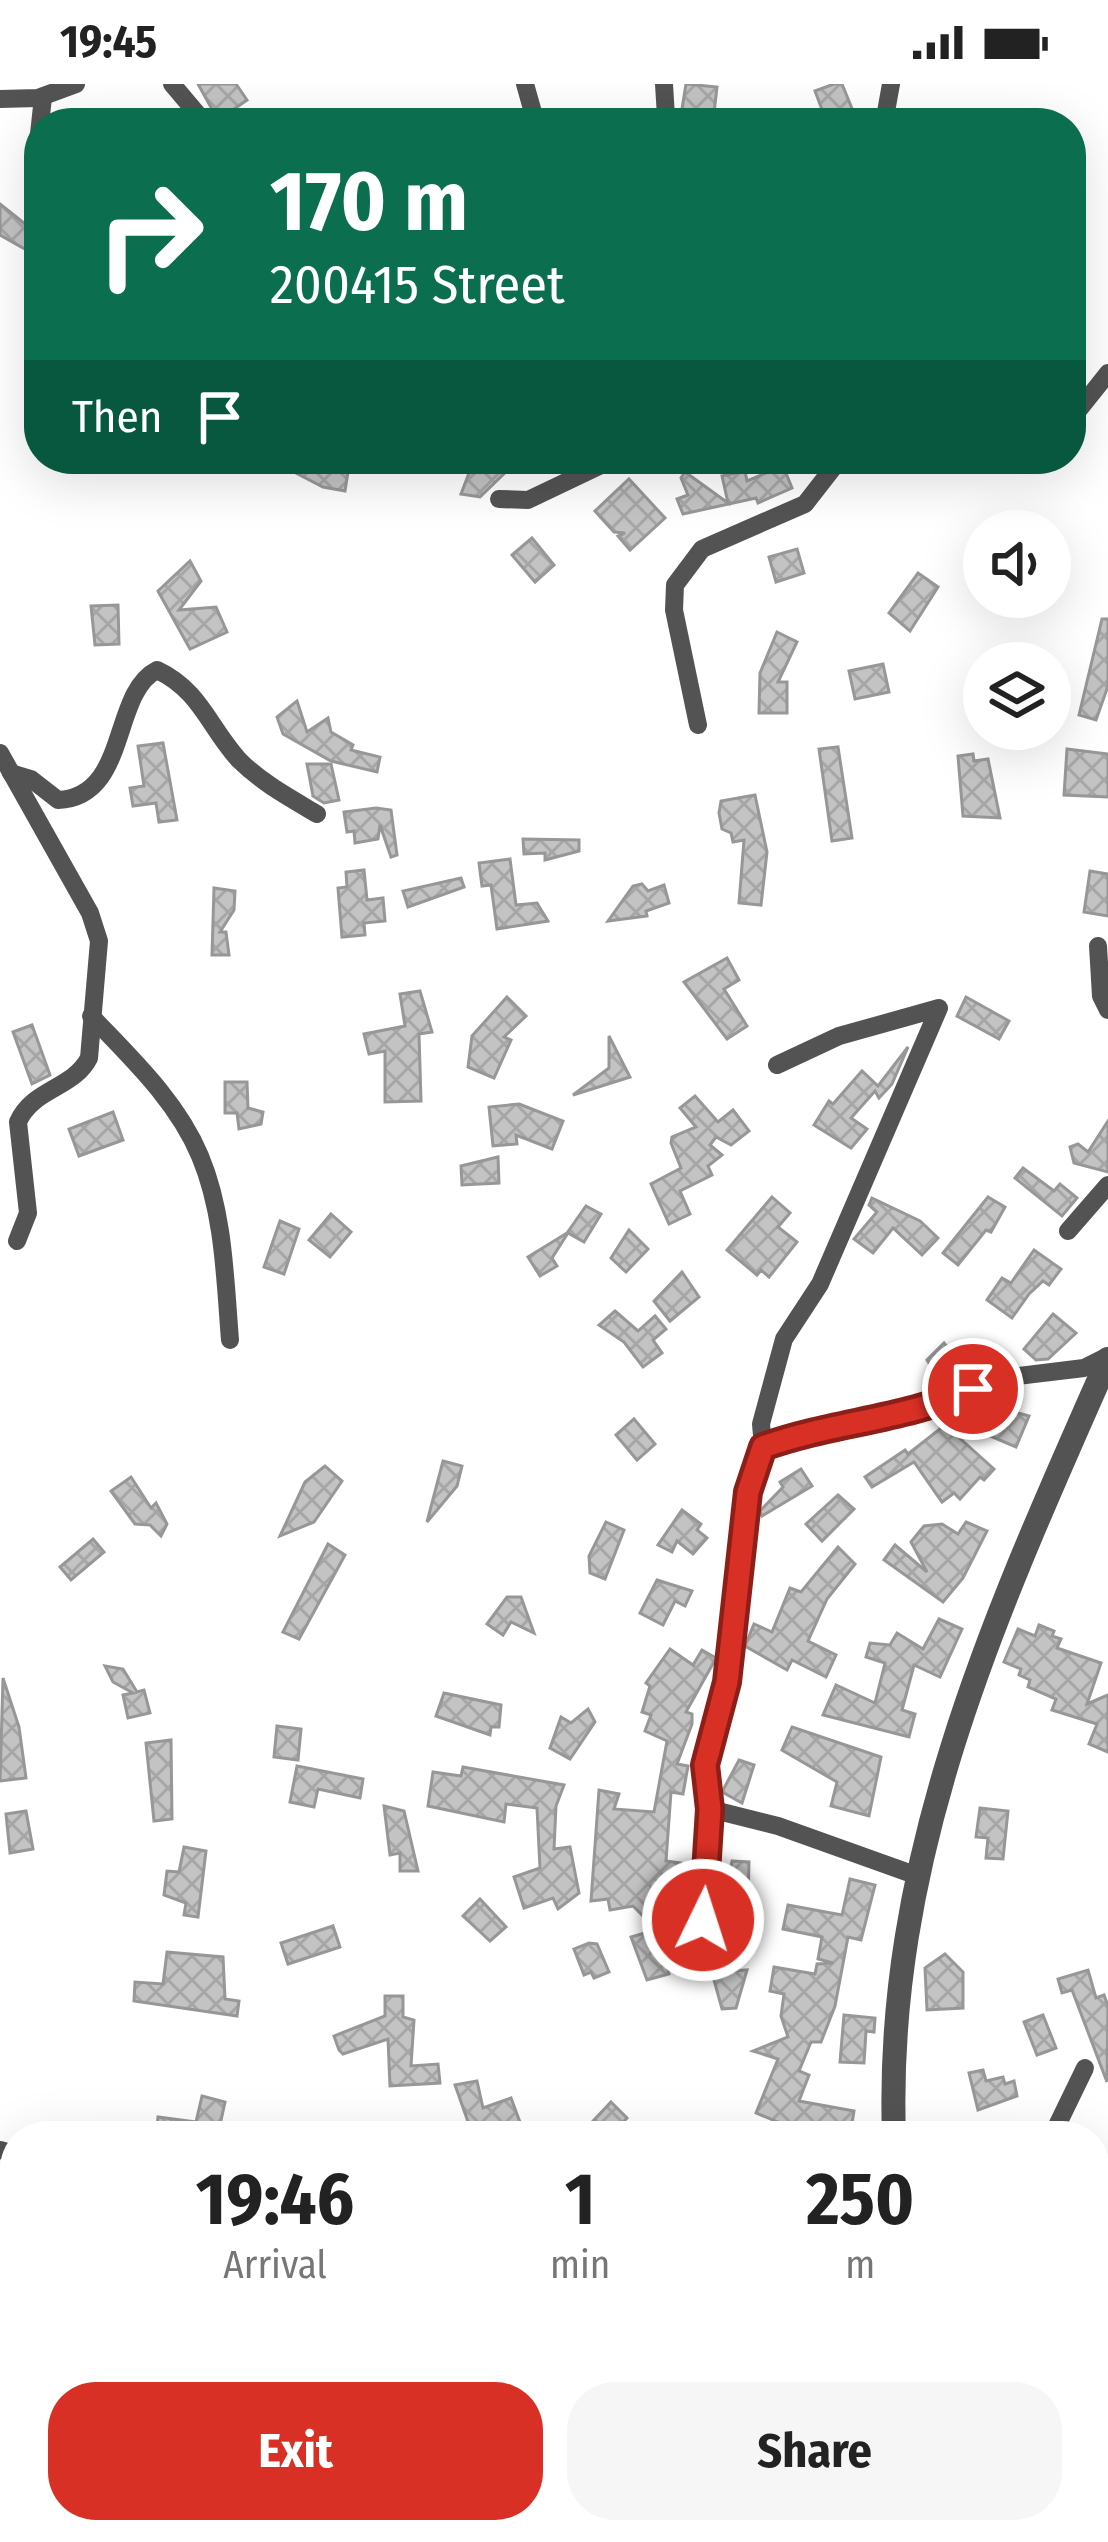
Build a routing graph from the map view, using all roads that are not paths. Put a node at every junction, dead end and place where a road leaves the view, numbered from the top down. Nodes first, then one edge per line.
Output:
1 (76, 84) edge
2 (172, 84) edge
3 (35, 98) junction
4 (0, 99) edge
5 (36, 108) edge
6 (192, 108) edge
7 (1108, 373) edge
8 (1086, 401) edge
9 (583, 474) edge
10 (828, 474) edge
11 (499, 499) dead end
12 (698, 725) dead end
13 (0, 753) edge
14 (11, 773) junction
15 (317, 814) dead end
16 (1098, 946) dead end
17 (1108, 1010) edge
18 (92, 1016) junction
19 (778, 1065) dead end
20 (1108, 1185) edge
21 (1068, 1231) dead end
22 (17, 1241) dead end
23 (230, 1340) dead end
24 (1108, 1358) edge
25 (763, 1447) junction
26 (710, 1809) junction
27 (915, 1875) junction
28 (703, 1920) dead end
29 (1084, 2068) dead end
30 (894, 2121) edge
31 (1059, 2121) edge

1 - 3 street
2 - 6 street
3 - 4 street
3 - 5 street
7 - 8 street
9 - 11 street
10 - 12 street
13 - 14 street
14 - 15 street
14 - 18 street
16 - 17 street
18 - 22 street
18 - 23 street
19 - 25 street
20 - 21 street
24 - 25 street
24 - 27 street
25 - 26 street
26 - 27 street
26 - 28 street
27 - 30 street
29 - 31 street

